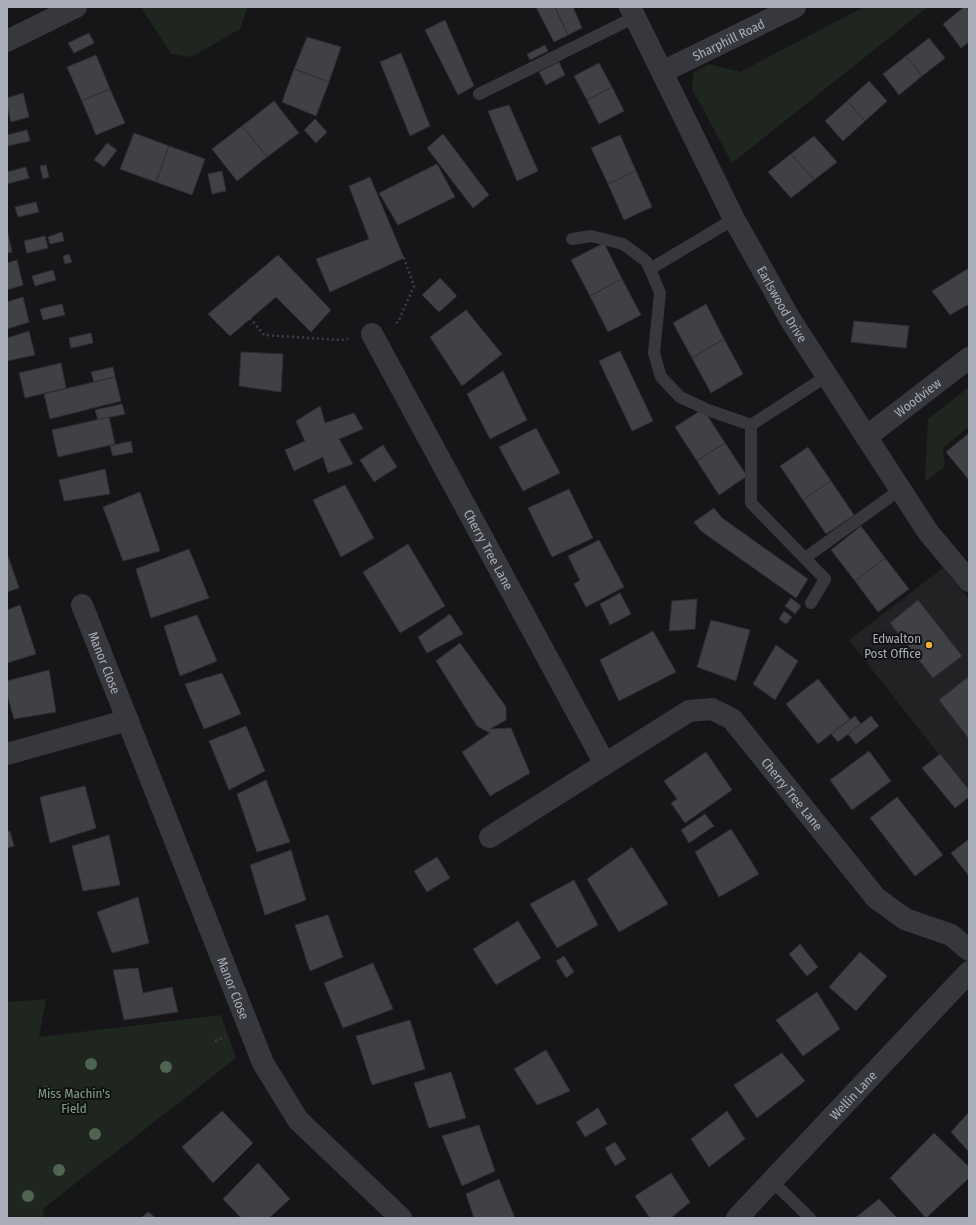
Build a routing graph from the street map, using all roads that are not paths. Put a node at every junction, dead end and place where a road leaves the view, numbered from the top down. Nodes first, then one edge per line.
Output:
1 (76, 7) edge
2 (795, 7) edge
3 (632, 12) edge
4 (7, 41) edge
5 (662, 72) junction
6 (479, 94) dead end
7 (734, 218) junction
8 (572, 239) dead end
9 (650, 269) junction
10 (372, 334) road end
11 (969, 358) edge
12 (827, 376) junction
13 (751, 425) junction
14 (866, 436) junction
15 (901, 489) junction
16 (805, 558) junction
17 (969, 581) edge
18 (812, 603) dead end
19 (82, 605) dead end
20 (128, 720) junction
21 (7, 754) edge
22 (605, 764) junction
23 (490, 837) dead end
24 (969, 950) edge
25 (969, 972) edge
26 (772, 1181) junction
27 (749, 1214) edge
28 (401, 1218) edge
29 (810, 1218) edge

1 - 4 street
2 - 5 street, Sharphill Road
3 - 5 street, Earlswood Drive
3 - 6 lane
5 - 7 street, Earlswood Drive
7 - 9 lane
7 - 12 street, Earlswood Drive
8 - 9 lane
9 - 13 lane
10 - 22 street, Cherry Tree Lane
11 - 14 street, Woodview
12 - 13 lane
12 - 14 street, Earlswood Drive
13 - 16 lane
14 - 15 street, Earlswood Drive
15 - 16 lane
15 - 17 street, Earlswood Drive
16 - 18 lane
19 - 20 street, Manor Close
20 - 21 street
20 - 28 street, Manor Close
22 - 23 street, Cherry Tree Lane
22 - 24 street, Cherry Tree Lane
25 - 26 street, Wellin Lane
26 - 27 street, Wellin Lane
26 - 29 lane

